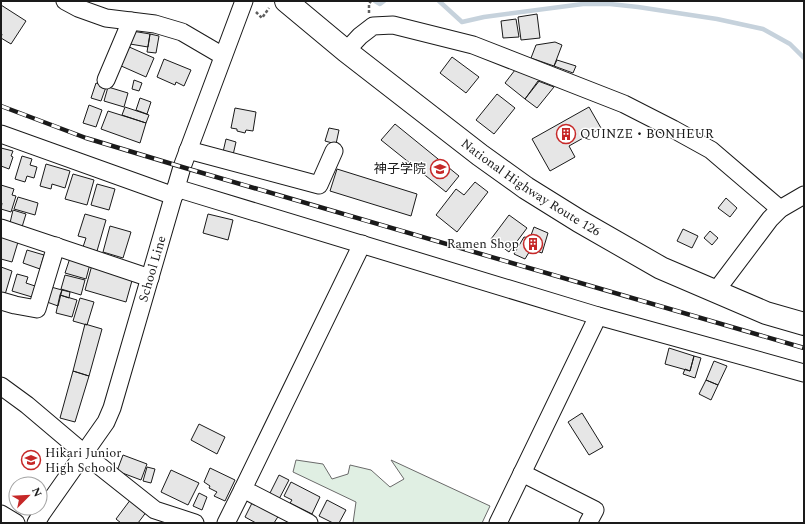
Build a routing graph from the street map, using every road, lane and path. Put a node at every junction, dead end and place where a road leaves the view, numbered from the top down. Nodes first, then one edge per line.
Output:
1 (65, 1) edge
2 (244, 1) edge
3 (286, 1) edge
4 (131, 21) junction
5 (346, 51) junction
6 (223, 56) junction
7 (106, 80) dead end
8 (1, 134) edge
9 (188, 150) junction
10 (334, 151) dead end
11 (175, 192) junction
12 (804, 195) edge
13 (780, 208) junction
14 (1, 228) edge
15 (362, 244) junction
16 (56, 246) junction
17 (150, 278) junction
18 (715, 292) junction
19 (1, 301) edge
20 (598, 316) junction
21 (804, 324) edge
22 (804, 373) edge
23 (1, 386) edge
24 (85, 453) junction
25 (522, 473) junction
26 (244, 489) junction
27 (1, 514) edge
28 (154, 517) edge
29 (16, 523) edge
30 (36, 523) edge
31 (195, 523) edge
32 (226, 523) edge
33 (310, 523) edge
34 (498, 523) edge
35 (588, 523) edge

1 - 4 street
2 - 6 street, School Line
3 - 5 highway, National Highway Route 126
4 - 6 street
4 - 7 street
5 - 13 street
5 - 18 highway, National Highway Route 126
6 - 9 street, School Line
8 - 11 street
9 - 10 street
9 - 11 street, School Line
11 - 15 street
11 - 17 street, School Line
12 - 13 street
13 - 18 street
14 - 16 street
15 - 20 street
15 - 26 street
16 - 17 street
16 - 19 street
17 - 24 street, School Line
18 - 21 highway, National Highway Route 126
20 - 22 street
20 - 25 street
23 - 24 street
24 - 28 street
24 - 30 street, School Line
25 - 34 street
25 - 35 street
26 - 32 street
26 - 33 street
27 - 29 street
28 - 31 street

